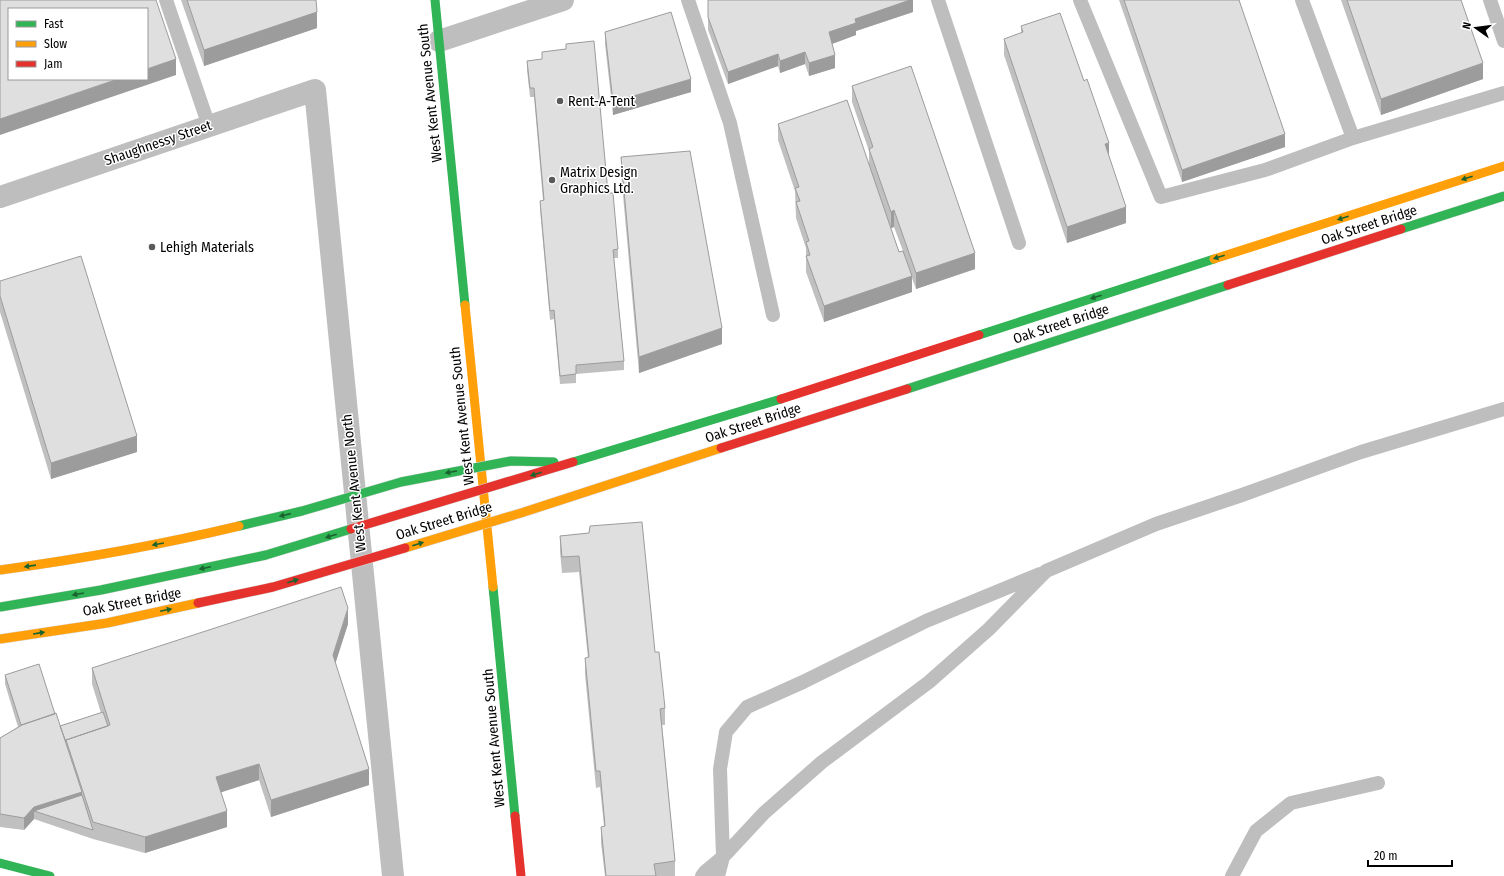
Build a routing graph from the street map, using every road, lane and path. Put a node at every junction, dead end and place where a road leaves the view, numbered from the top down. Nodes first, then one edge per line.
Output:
1 (166, 0) edge
2 (435, 0) edge
3 (563, 0) edge
4 (688, 0) edge
5 (938, 0) edge
6 (1080, 0) edge
7 (1302, 0) edge
8 (1490, 0) edge
9 (439, 41) junction
10 (1504, 41) edge
11 (315, 90) joint
12 (1504, 93) edge
13 (209, 126) junction
14 (1353, 138) junction
15 (1504, 166) edge
16 (1504, 196) edge
17 (0, 197) edge
18 (1019, 243) dead end
19 (773, 315) dead end
20 (1504, 409) edge
21 (573, 462) junction
22 (484, 490) junction
23 (0, 570) edge
24 (1046, 571) junction
25 (0, 607) edge
26 (0, 639) edge
27 (1378, 783) dead end
28 (723, 857) junction
29 (0, 863) edge
30 (46, 876) edge
31 (393, 876) edge
32 (521, 876) edge
33 (702, 876) edge
34 (718, 876) edge
35 (1232, 876) edge

1 - 13 lane
2 - 9 main road, West Kent Avenue South
3 - 9 street
4 - 19 lane
5 - 18 lane
6 - 14 lane
7 - 14 lane
8 - 10 lane
9 - 22 main road, West Kent Avenue South
11 - 13 street, Shaughnessy Street
11 - 31 street, West Kent Avenue North
12 - 14 lane
13 - 17 street, Shaughnessy Street
15 -> 21 main road, Oak Street Bridge
26 -> 16 main road, Oak Street Bridge, bridge
20 - 24 lane
21 -> 22 main road, Oak Street Bridge, bridge
21 -> 23 main road, bridge
22 -> 25 main road, Oak Street Bridge, bridge
22 - 32 main road, West Kent Avenue South
24 - 28 lane
24 - 28 lane
27 - 35 lane
28 - 33 lane
28 - 34 lane
29 - 30 main road

